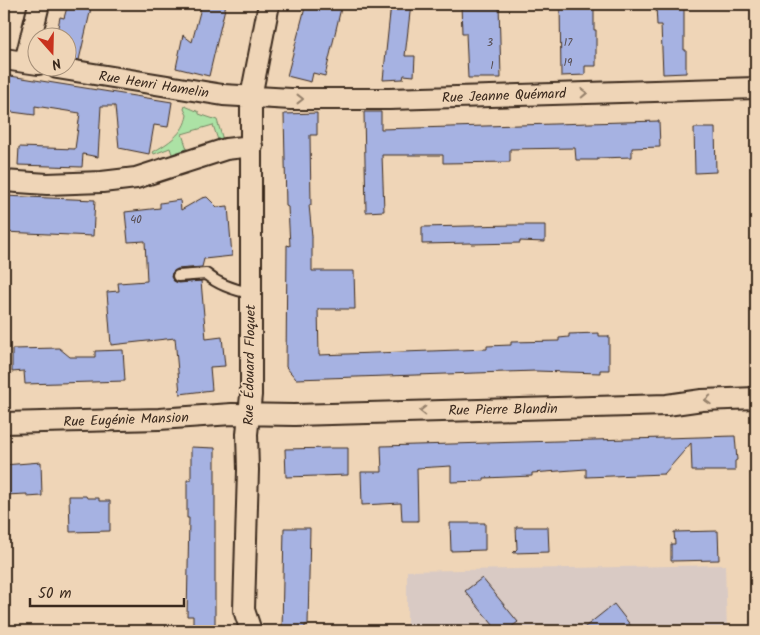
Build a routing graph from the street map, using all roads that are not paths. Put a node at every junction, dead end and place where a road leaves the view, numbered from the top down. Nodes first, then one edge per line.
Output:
1 (39, 4) edge
2 (269, 4) edge
3 (36, 28) edge
4 (4, 59) edge
5 (28, 63) edge
6 (78, 72) edge
7 (756, 88) edge
8 (251, 97) junction
9 (252, 146) junction
10 (4, 181) edge
11 (178, 276) dead end
12 (251, 292) junction
13 (756, 398) edge
14 (249, 414) junction
15 (4, 423) edge
16 (250, 631) edge

1 - 3 street
2 - 8 street, Rue Édouard Floquet
4 - 5 street
6 - 8 street, Rue Henri Hamelin
8 -> 7 street, Rue Jeanne Quémard
8 - 9 street, Rue Édouard Floquet
9 - 10 street
9 - 12 street, Rue Édouard Floquet
11 - 12 lane
12 - 14 street, Rue Édouard Floquet
13 -> 14 street, Rue Pierre Blandin
14 - 15 street, Rue Eugénie Mansion
14 - 16 street, Rue Édouard Floquet

